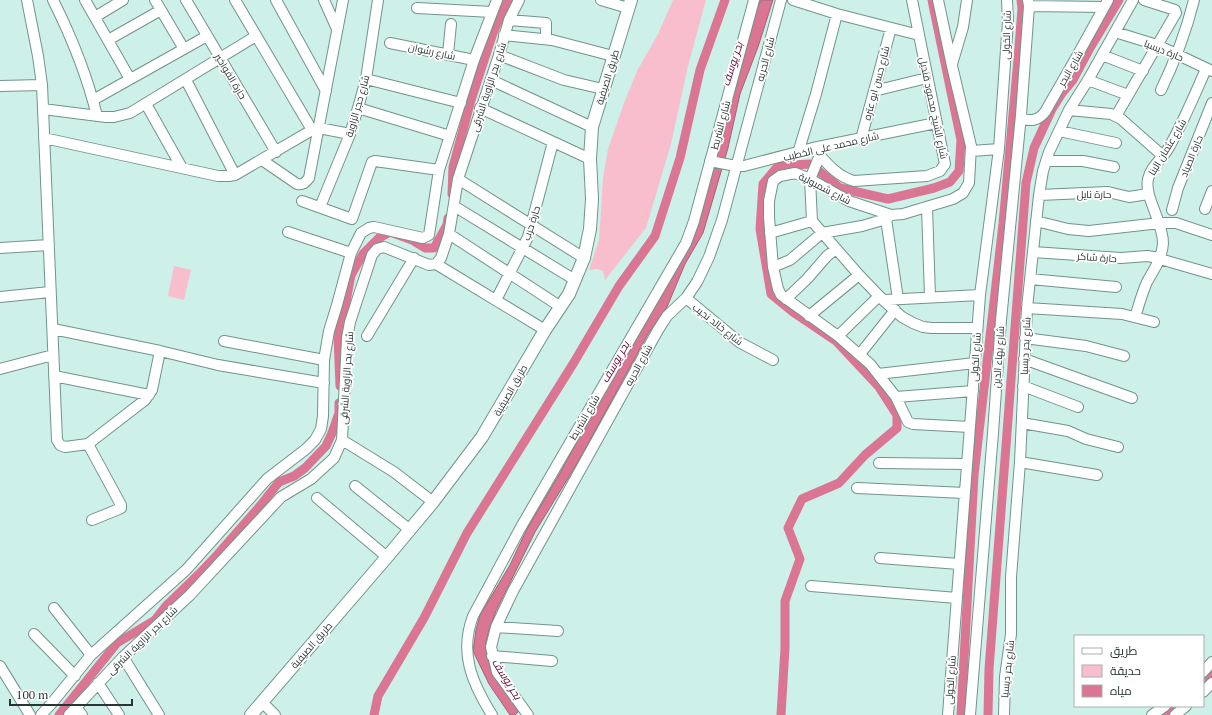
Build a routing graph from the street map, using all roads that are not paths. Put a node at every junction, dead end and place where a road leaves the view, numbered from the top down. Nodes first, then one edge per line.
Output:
1 (27, 0) edge
2 (53, 0) edge
3 (85, 0) edge
4 (123, 0) edge
5 (156, 0) edge
6 (186, 0) edge
7 (235, 0) edge
8 (276, 0) edge
9 (324, 0) edge
10 (343, 0) edge
11 (378, 0) edge
12 (497, 0) edge
13 (519, 0) edge
14 (601, 0) edge
15 (754, 0) edge
16 (781, 0) edge
17 (793, 0) edge
18 (912, 0) edge
19 (938, 0) edge
20 (966, 0) edge
21 (1007, 0) edge
22 (1133, 0) edge
23 (1144, 0) edge
24 (1194, 0) edge
25 (1029, 3) edge
26 (1051, 3) edge
27 (629, 4) edge
28 (1106, 4) edge
29 (417, 8) dead end
30 (161, 10) junction
31 (492, 12) junction
32 (837, 14) junction
33 (95, 17) junction
34 (509, 20) junction
35 (450, 24) dead end
36 (890, 28) junction
37 (337, 29) junction
38 (1115, 32) junction
39 (504, 35) junction
40 (919, 35) junction
41 (207, 36) junction
42 (256, 36) junction
43 (546, 39) junction
44 (108, 40) junction
45 (390, 43) dead end
46 (1157, 45) junction
47 (184, 49) junction
48 (448, 54) junction
49 (1177, 54) junction
50 (499, 55) junction
51 (1102, 55) junction
52 (613, 56) junction
53 (220, 58) junction
54 (474, 60) junction
55 (952, 66) junction
56 (1209, 70) edge
57 (1143, 71) junction
58 (927, 78) junction
59 (130, 79) junction
60 (366, 79) junction
61 (186, 80) junction
62 (491, 80) junction
63 (1088, 80) junction
64 (0, 86) edge
65 (42, 86) junction
66 (603, 89) junction
67 (1161, 90) dead end
68 (326, 91) junction
69 (874, 91) junction
70 (1128, 96) junction
71 (93, 100) junction
72 (461, 103) junction
73 (1212, 103) edge
74 (146, 104) junction
75 (358, 108) junction
76 (480, 108) junction
77 (43, 109) junction
78 (1069, 110) junction
79 (97, 116) junction
80 (1116, 116) junction
81 (1021, 119) junction
82 (936, 123) junction
83 (592, 127) junction
84 (316, 129) junction
85 (1059, 131) junction
86 (350, 134) junction
87 (450, 136) junction
88 (44, 138) junction
89 (861, 139) junction
90 (553, 142) junction
91 (1116, 143) dead end
92 (1000, 149) junction
93 (972, 151) junction
94 (276, 152) junction
95 (816, 152) junction
96 (798, 153) junction
97 (1163, 156) junction
98 (590, 159) junction
99 (262, 160) junction
100 (1046, 161) junction
101 (711, 162) junction
102 (736, 166) junction
103 (1114, 167) dead end
104 (182, 168) junction
105 (439, 170) junction
106 (235, 175) junction
107 (458, 179) junction
108 (810, 179) junction
109 (1212, 191) edge
110 (1148, 194) junction
111 (1039, 195) junction
112 (302, 201) dead end
113 (454, 206) junction
114 (320, 207) junction
115 (927, 207) junction
116 (1205, 209) dead end
117 (1172, 210) dead end
118 (889, 217) junction
119 (812, 221) junction
120 (1036, 221) junction
121 (1160, 223) junction
122 (532, 225) junction
123 (288, 232) dead end
124 (770, 233) junction
125 (822, 233) junction
126 (449, 234) junction
127 (1212, 235) edge
128 (49, 245) junction
129 (0, 248) edge
130 (523, 248) junction
131 (836, 249) junction
132 (1033, 252) junction
133 (351, 253) junction
134 (414, 258) junction
135 (584, 258) junction
136 (1160, 258) junction
137 (436, 264) junction
138 (773, 267) junction
139 (510, 274) junction
140 (1212, 274) edge
141 (860, 276) junction
142 (1030, 279) junction
143 (575, 280) junction
144 (1116, 287) dead end
145 (50, 292) junction
146 (980, 295) junction
147 (0, 296) edge
148 (930, 297) junction
149 (686, 298) junction
150 (881, 298) junction
151 (786, 299) junction
152 (898, 299) junction
153 (496, 300) junction
154 (561, 307) junction
155 (1027, 308) junction
156 (895, 310) junction
157 (809, 316) junction
158 (1135, 317) junction
159 (1154, 322) dead end
160 (977, 328) junction
161 (53, 329) junction
162 (545, 330) junction
163 (367, 336) dead end
164 (838, 336) junction
165 (1026, 338) junction
166 (224, 341) dead end
167 (160, 350) junction
168 (860, 354) junction
169 (53, 355) junction
170 (1124, 356) dead end
171 (1024, 359) junction
172 (324, 360) junction
173 (773, 360) dead end
174 (975, 363) junction
175 (0, 369) edge
176 (878, 374) junction
177 (54, 376) junction
178 (324, 383) junction
179 (1023, 386) junction
180 (973, 391) junction
181 (149, 395) junction
182 (896, 397) junction
183 (1132, 398) dead end
184 (1078, 407) dead end
185 (1022, 423) junction
186 (970, 427) junction
187 (342, 440) junction
188 (88, 444) junction
189 (1118, 447) dead end
190 (1020, 462) junction
191 (879, 463) dead end
192 (967, 464) junction
193 (1098, 475) dead end
194 (355, 486) dead end
195 (857, 488) dead end
196 (965, 493) junction
197 (317, 498) dead end
198 (433, 502) junction
199 (92, 520) dead end
200 (410, 530) junction
201 (388, 557) junction
202 (880, 558) dead end
203 (959, 564) junction
204 (811, 586) dead end
205 (956, 598) junction
206 (54, 608) dead end
207 (496, 627) junction
208 (558, 631) dead end
209 (34, 634) dead end
210 (91, 655) junction
211 (492, 656) junction
212 (122, 657) junction
213 (552, 661) dead end
214 (1212, 662) edge
215 (0, 666) edge
216 (1204, 671) edge
217 (75, 676) junction
218 (98, 683) junction
219 (1164, 707) edge
220 (1185, 707) edge
221 (79, 711) edge
222 (256, 711) edge
223 (30, 715) edge
224 (41, 715) edge
225 (69, 715) edge
226 (119, 715) edge
227 (158, 715) edge
228 (276, 715) edge
229 (491, 715) edge
230 (528, 715) edge
231 (948, 715) edge
232 (970, 715) edge
233 (1004, 715) edge
234 (1152, 715) edge
235 (1175, 715) edge

1 - 65 street
2 - 71 street
3 - 33 street
4 - 33 street
5 - 30 street
6 - 41 street, حارة الفواخير
7 - 42 street
8 - 68 street
9 - 37 street
10 - 37 street
11 - 60 street, شارع حجر الزاوية
12 - 31 street, شارع بحر الزاوية الشرقى
13 - 34 street, شارع بحر الزاوية الشرقى
14 - 27 street
15 - 101 street, شارع الشريط
16 - 102 street, شارع الحريه
17 - 32 street
18 - 40 street, شارع الشيخ محمود قنديل
19 - 55 street, شارع شمبولية
20 - 55 street
21 - 92 street, شارع الخولى
22 - 38 street, شارع بحر ديسيا
23 - 46 street
24 - 49 street
25 - 26 street
25 - 81 street, شارع بهاء الدين
26 - 28 street
27 - 52 street, طريق الصيفية
28 - 81 street, شارع البحر
29 - 31 street
30 - 44 street
30 - 47 street
31 - 54 street, شارع بحر الزاوية الشرقى
32 - 36 street
32 - 96 street
33 - 44 street
34 - 39 street, شارع بحر الزاوية الشرقى
34 - 43 street
35 - 48 street
36 - 40 street
36 - 69 street, شارع حسن ابو عتره
37 - 68 street
38 - 46 street, حارة ديسيا
38 - 51 street, شارع بحر ديسيا
39 - 43 street
39 - 50 street, شارع بحر الزاوية الشرقى
40 - 58 street, شارع الشيخ محمود قنديل
41 - 47 street
41 - 53 street, حارة الفواخير
42 - 53 street
42 - 84 street
43 - 52 street
44 - 59 street
45 - 48 street, شارع رشوان
46 - 49 street, حارة ديسيا
46 - 57 street
47 - 59 street
48 - 54 street, شارع رشوان
49 - 56 street, حارة ديسيا
49 - 67 street
50 - 62 street, شارع بحر الزاوية الشرقى
50 - 66 street
51 - 57 street
51 - 63 street, شارع بحر ديسيا
52 - 66 street, طريق الصيفية
53 - 61 street
53 - 94 street, حارة الفواخير
54 - 72 street, شارع بحر الزاوية الشرقى
55 - 93 street, شارع شمبولية
56 - 97 street, شارع عثمان البنا
57 - 70 street
58 - 69 street
58 - 82 street, شارع الشيخ محمود قنديل
59 - 71 street
60 - 72 street
60 - 75 street, شارع حجر الزاوية
61 - 74 street
61 - 106 street
62 - 76 street, شارع بحر الزاوية الشرقى
62 - 83 street
63 - 70 street
63 - 78 street, شارع بحر ديسيا
64 - 65 street
65 - 77 street
66 - 83 street, طريق الصيفية
68 - 84 street
69 - 89 street, شارع حسن ابو عتره
70 - 80 street
71 - 79 street
72 - 87 street, شارع بحر الزاوية الشرقى
73 - 117 street, حارة الصياد
74 - 79 street
74 - 104 street
75 - 86 street, شارع حجر الزاوية
75 - 87 street
76 - 90 street
76 - 107 street, شارع بحر الزاوية الشرقى
77 - 79 street
77 - 88 street
78 - 80 street
78 - 85 street, شارع بحر ديسيا
80 - 97 street
81 - 232 street, شارع بهاء الدين
82 - 89 street, شارع محمد على الخطيب
82 - 95 street, شارع الشيخ محمود قنديل
83 - 98 street, طريق الصيفية
84 - 86 street
84 - 94 street
84 - 99 street
85 - 91 street
85 - 100 street, شارع بحر ديسيا
86 - 114 street, شارع حجر الزاوية
87 - 105 street, شارع بحر الزاوية الشرقى
88 - 104 street
88 - 128 street
89 - 95 street, شارع محمد على الخطيب
90 - 98 street
90 - 122 street, حارة حرب
92 - 93 street
92 - 146 street, شارع الخولى
93 - 115 street, شارع شمبولية
94 - 99 street
95 - 96 street, شارع محمد على الخطيب
95 - 108 street
96 - 102 street, شارع محمد على الخطيب
97 - 110 street, شارع عثمان البنا
98 - 135 street, طريق الصيفية
99 - 106 street
100 - 103 street
100 - 111 street, شارع بحر ديسيا
101 - 102 street, شارع محمد على الخطيب
101 - 229 street, شارع الشريط
102 - 149 street, شارع الحريه
104 - 106 street
105 - 114 street
105 - 133 street, شارع بحر الزاوية الشرقى
107 - 113 street, شارع بحر الزاوية الشرقى
107 - 122 street
108 - 118 street, شارع شمبولية
108 - 119 street
108 - 124 street, شارع شمبولية
109 - 116 street
110 - 111 street, حارة نايل
110 - 121 street, شارع عثمان البنا
111 - 120 street, شارع بحر ديسيا
112 - 114 street
113 - 126 street, شارع بحر الزاوية الشرقى
113 - 130 street
115 - 118 street, شارع شمبولية
115 - 148 street
118 - 125 street
118 - 152 street
119 - 124 street
119 - 125 street
120 - 121 street
120 - 132 street, شارع بحر ديسيا
121 - 127 street
121 - 136 street, شارع عثمان البنا
122 - 130 street, حارة حرب
122 - 135 street
123 - 133 street
124 - 138 street, شارع شمبولية
125 - 131 street
125 - 138 street
126 - 137 street, شارع بحر الزاوية الشرقى
126 - 139 street
128 - 129 street
128 - 145 street
130 - 139 street, حارة حرب
130 - 143 street
131 - 141 street
131 - 151 street
132 - 136 street, حارة شاكر
132 - 142 street, شارع بحر ديسيا
133 - 172 street, شارع بحر الزاوية الشرقى
134 - 137 street, شارع بحر الزاوية الشرقى
134 - 163 street
134 - 187 street, شارع بحر الزاوية الشرقى
135 - 143 street, طريق الصيفية
136 - 140 street, حارة شاكر
136 - 158 street, شارع عثمان البنا
137 - 153 street
138 - 151 street, شارع شمبولية
139 - 153 street, حارة حرب
139 - 154 street
141 - 150 street
141 - 157 street
142 - 144 street
142 - 155 street, شارع بحر ديسيا
143 - 154 street, طريق الصيفية
145 - 147 street
145 - 161 street
146 - 148 street
146 - 160 street, شارع الخولى
148 - 152 street
149 - 173 street, شارع خالد نجيب
149 - 207 street, شارع الحريه
150 - 152 street
150 - 156 street
150 - 164 street
151 - 157 street, شارع شمبولية
153 - 162 street
154 - 162 street, طريق الصيفية
155 - 158 street
155 - 165 street, شارع بحر ديسيا
156 - 160 street
156 - 168 street
157 - 164 street, شارع شمبولية
158 - 159 street
160 - 174 street, شارع الخولى
161 - 167 street
161 - 169 street
162 - 198 street, طريق الصيفية
164 - 168 street, شارع شمبولية
165 - 170 street
165 - 171 street, شارع بحر ديسيا
166 - 172 street
167 - 178 street
167 - 181 street
168 - 176 street, شارع شمبولية
169 - 175 street
169 - 177 street
171 - 179 street, شارع بحر ديسيا
171 - 183 street
172 - 178 street, شارع بحر الزاوية الشرقى
174 - 176 street
174 - 180 street, شارع الخولى
176 - 182 street, شارع شمبولية
177 - 181 street
177 - 188 street
178 - 210 street, شارع بحر الزاوية الشرقى
179 - 184 street
179 - 185 street, شارع بحر ديسيا
180 - 182 street
180 - 186 street, شارع الخولى
181 - 188 street
182 - 186 street, شارع شمبولية
185 - 189 street
185 - 190 street, شارع بحر ديسيا
186 - 192 street, شارع الخولى
187 - 198 street
187 - 212 street, شارع بحر الزاوية الشرقى
188 - 199 street
190 - 193 street
190 - 233 street, شارع بحر ديسيا
191 - 192 street
192 - 196 street, شارع الخولى
194 - 200 street
195 - 196 street
196 - 203 street, شارع الخولى
197 - 201 street
198 - 200 street, طريق الصيفية
200 - 201 street, طريق الصيفية
201 - 222 street, طريق الصيفية
202 - 203 street
203 - 205 street, شارع الخولى
204 - 205 street
205 - 231 street, شارع الخولى
206 - 210 street
207 - 208 street
207 - 211 street, شارع الحريه
209 - 217 street
210 - 217 street, شارع بحر الزاوية الشرقى
211 - 213 street
211 - 230 street, شارع الحريه
212 - 218 street, شارع بحر الزاوية الشرقى
212 - 227 street
214 - 216 street
215 - 223 street
217 - 224 street, شارع بحر الزاوية الشرقى
218 - 221 street, شارع بحر الزاوية الشرقى
218 - 226 street
219 - 234 street
220 - 235 street
221 - 225 street, شارع بحر الزاوية الشرقى
222 - 228 street

